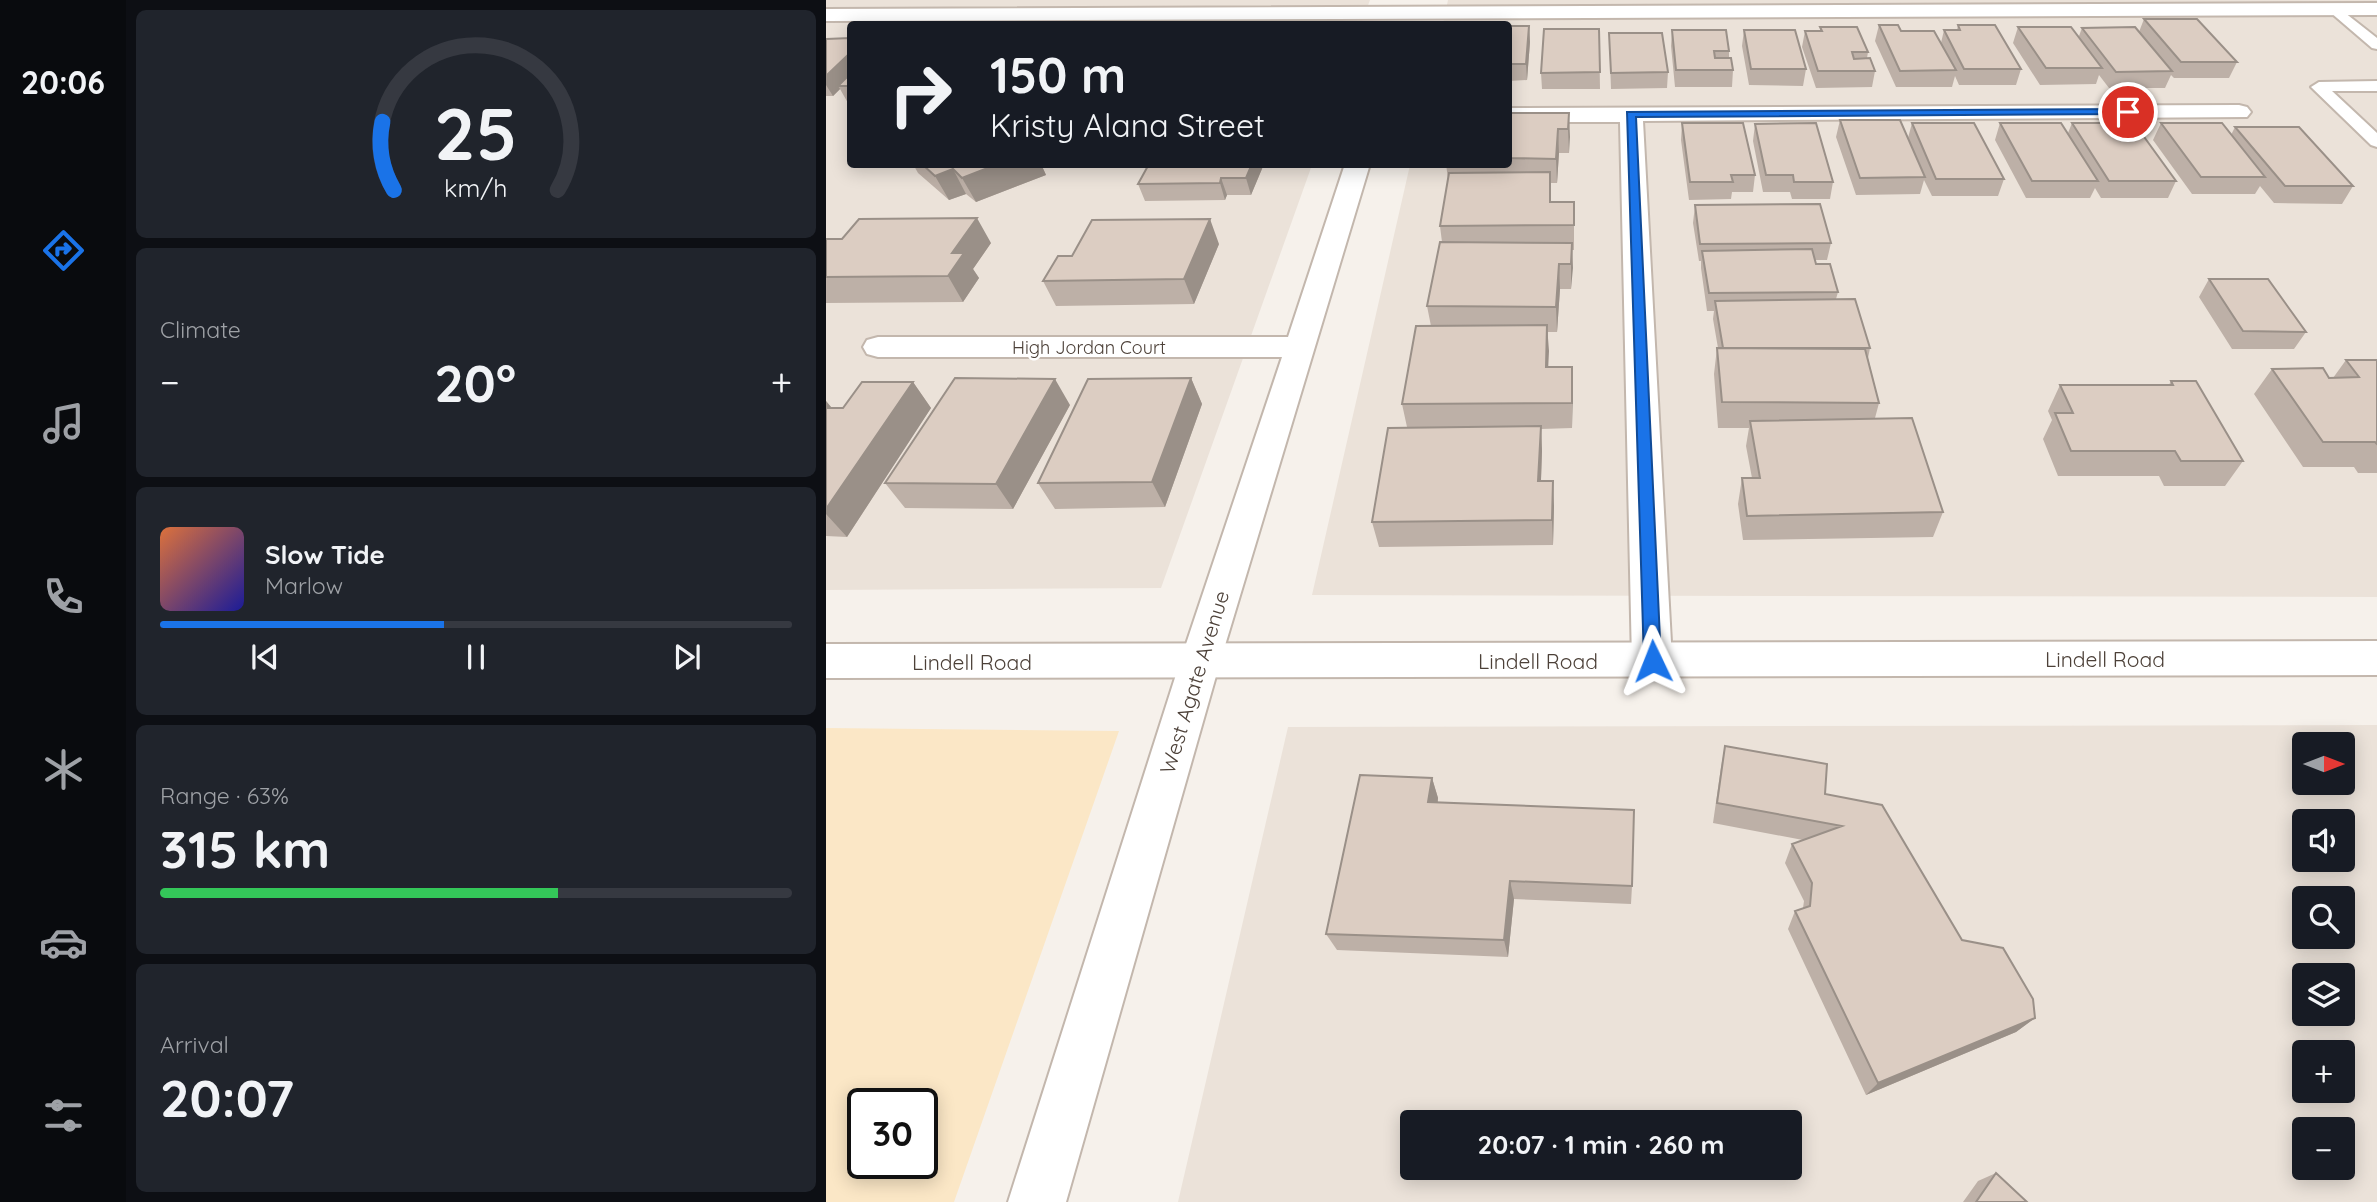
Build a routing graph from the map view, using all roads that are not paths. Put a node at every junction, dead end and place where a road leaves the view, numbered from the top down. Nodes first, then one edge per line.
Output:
1 (882, 0) edge
2 (2330, 5) edge
3 (1575, 6) edge
4 (2377, 9) edge
5 (1407, 13) edge
6 (826, 15) edge
7 (865, 15) junction
8 (2377, 45) edge
9 (2377, 86) edge
10 (2239, 112) dead end
11 (1631, 114) junction
12 (1512, 115) edge
13 (2377, 142) edge
14 (1357, 168) edge
15 (878, 347) dead end
16 (1300, 347) junction
17 (2377, 659) edge
18 (826, 661) edge
19 (1653, 661) junction
20 (1200, 662) junction
21 (1037, 1202) edge

1 - 7 street
2 - 3 street
2 - 4 street
2 - 8 lane
3 - 5 street
5 - 7 street
6 - 7 street
9 - 13 lane
10 - 11 street
11 - 12 street
11 - 19 street
14 - 16 street, West Agate Avenue
15 - 16 street, High Jordan Court
16 - 20 street, West Agate Avenue
17 - 19 street, Lindell Road
18 - 20 street, Lindell Road
19 - 20 street, Lindell Road
20 - 21 street, West Agate Avenue

